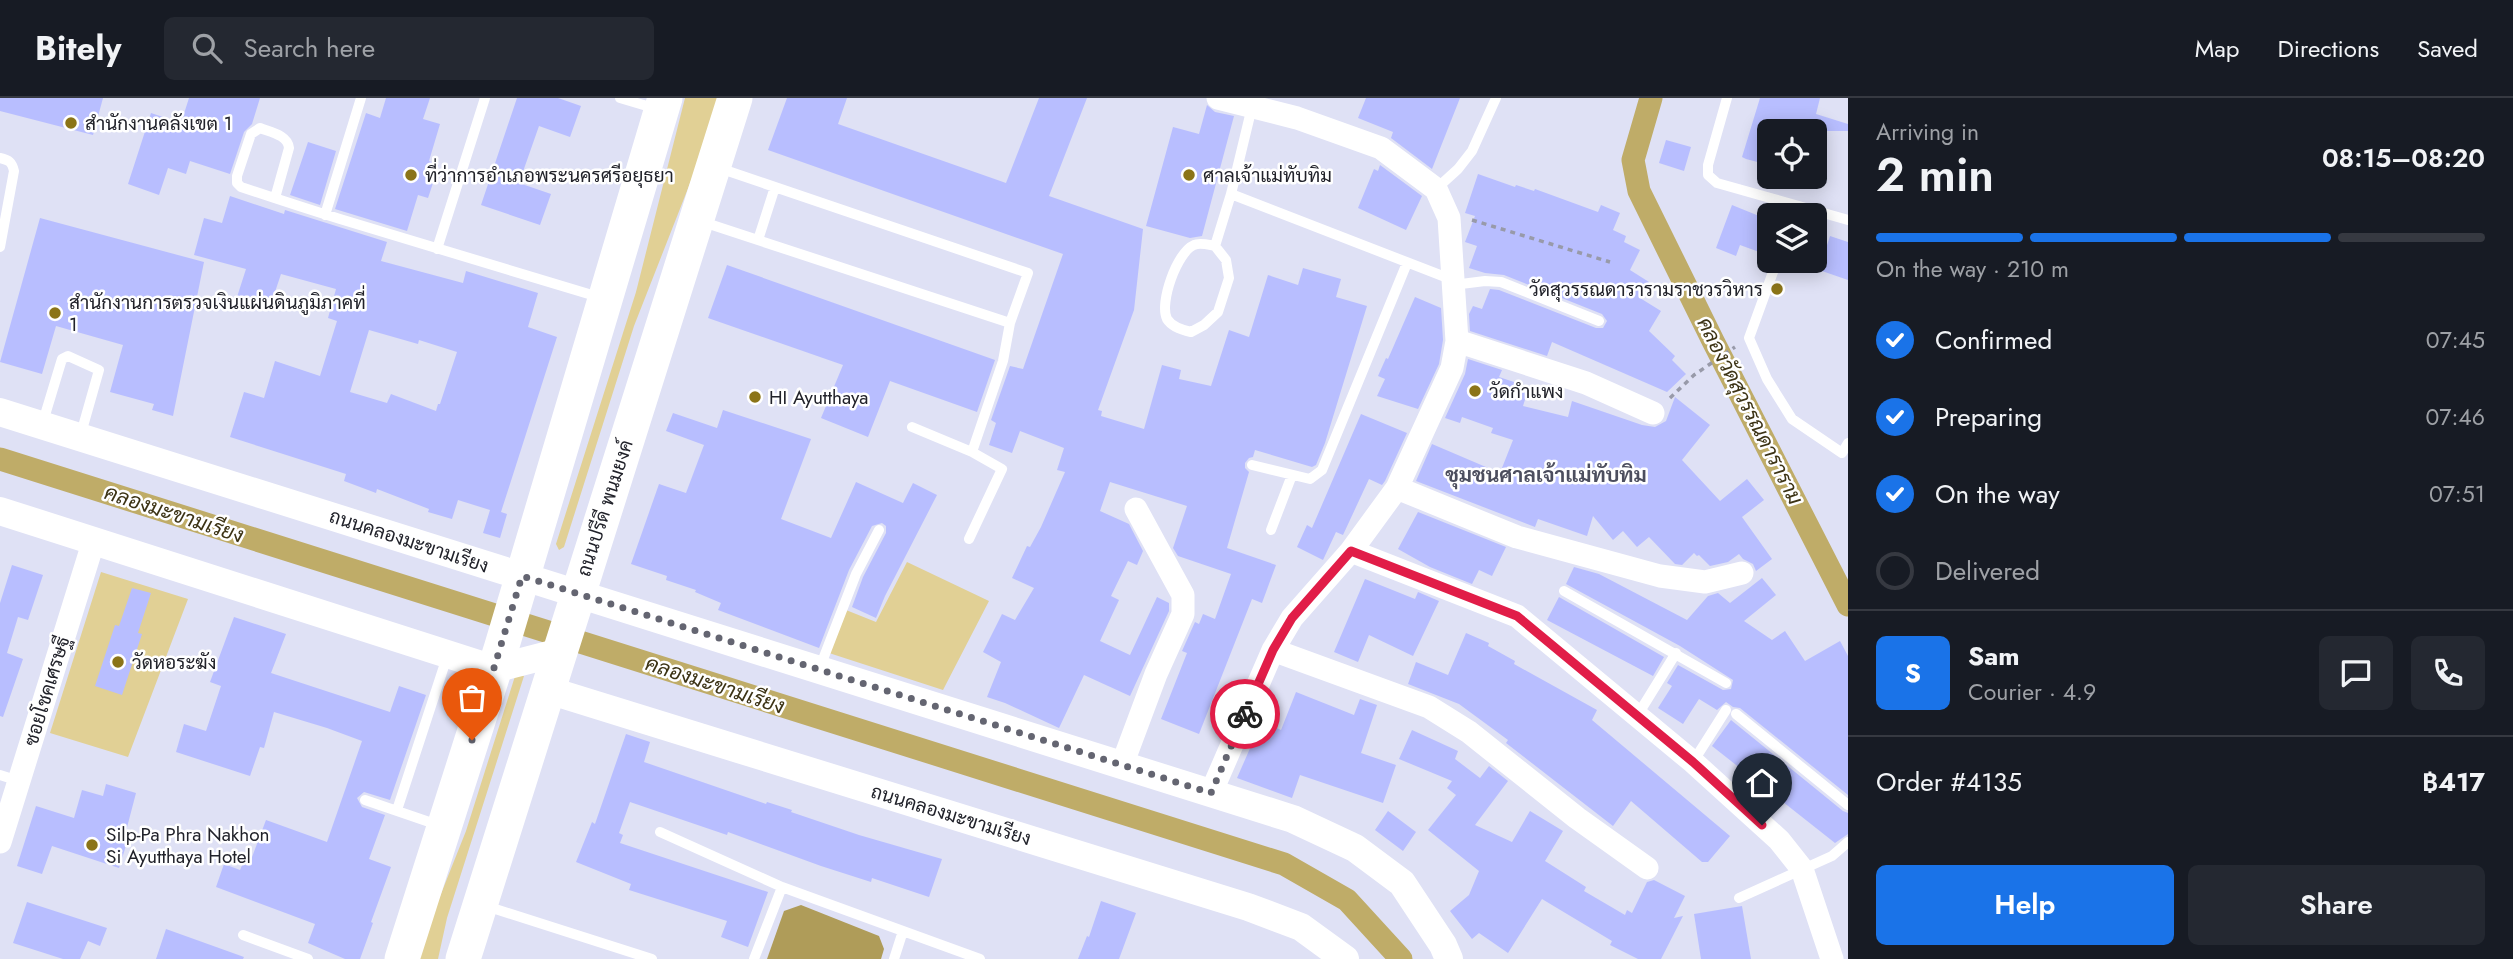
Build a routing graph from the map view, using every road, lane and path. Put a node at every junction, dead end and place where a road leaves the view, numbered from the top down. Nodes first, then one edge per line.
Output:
1 (362, 98) edge
2 (484, 98) edge
3 (620, 98) edge
4 (735, 98) edge
5 (1217, 98) edge
6 (1496, 98) edge
7 (1727, 98) edge
8 (663, 104) edge
9 (1252, 107) junction
10 (0, 158) edge
11 (713, 166) junction
12 (775, 187) junction
13 (1436, 189) junction
14 (1231, 194) junction
15 (275, 198) junction
16 (1775, 203) edge
17 (325, 215) junction
18 (1827, 215) edge
19 (1449, 218) junction
20 (1848, 219) edge
21 (696, 220) junction
22 (758, 240) junction
23 (1215, 246) junction
24 (0, 247) edge
25 (437, 249) junction
26 (1609, 262) dead end
27 (1407, 263) junction
28 (1773, 273) edge
29 (1453, 282) junction
30 (605, 299) junction
31 (1599, 321) dead end
32 (1010, 323) junction
33 (1457, 341) junction
34 (1737, 346) dead end
35 (0, 412) edge
36 (1653, 413) joint
37 (42, 425) junction
38 (912, 427) dead end
39 (80, 437) junction
40 (1846, 451) edge
41 (972, 452) junction
42 (1252, 465) dead end
43 (1292, 475) junction
44 (1397, 488) junction
45 (1136, 509) dead end
46 (0, 511) edge
47 (879, 530) dead end
48 (1271, 530) dead end
49 (970, 539) dead end
50 (94, 540) junction
51 (1351, 551) junction
52 (1742, 572) dead end
53 (519, 586) junction
54 (1564, 591) dead end
55 (575, 604) junction
56 (1273, 650) junction
57 (1676, 653) junction
58 (448, 655) junction
59 (497, 659) junction
60 (550, 667) junction
61 (819, 670) junction
62 (1726, 683) dead end
63 (1637, 716) junction
64 (1693, 762) junction
65 (1122, 765) junction
66 (9, 778) edge
67 (1211, 793) junction
68 (365, 800) dead end
69 (1848, 805) edge
70 (397, 810) junction
71 (444, 827) junction
72 (660, 832) dead end
73 (0, 842) edge
74 (1848, 842) edge
75 (1647, 868) dead end
76 (1802, 870) junction
77 (782, 887) junction
78 (1739, 898) dead end
79 (480, 904) junction
80 (903, 931) junction
81 (243, 934) dead end
82 (308, 959) edge
83 (402, 959) edge
84 (463, 959) edge
85 (652, 959) edge
86 (754, 959) edge
87 (894, 959) edge
88 (980, 959) edge
89 (1345, 959) edge
90 (1449, 959) edge
91 (1832, 959) edge

1 - 17 lane
2 - 25 lane
3 - 8 lane
4 - 11 main road, ถนนปรีดี พนมยงค์
5 - 9 street
6 - 13 lane
7 - 16 lane
8 - 30 main road
9 - 13 street
9 - 14 lane
10 - 24 lane
11 - 12 lane
11 - 21 main road, ถนนปรีดี พนมยงค์
12 - 22 lane
12 - 32 lane
13 - 19 street
14 - 23 lane
14 - 27 lane
15 - 15 lane
15 - 17 lane
17 - 25 lane
18 - 20 lane
19 - 26 path
19 - 29 street
21 - 22 lane
21 - 55 main road, ถนนปรีดี พนมยงค์
22 - 32 lane
23 - 23 lane
25 - 30 lane
27 - 29 lane
27 - 43 lane
28 - 40 lane
29 - 31 lane
29 - 33 street
30 - 53 main road
32 - 41 lane
33 - 36 street
33 - 44 street
34 - 36 path
35 - 37 street, ถนนคลองมะขามเรียง
37 - 39 street, ถนนคลองมะขามเรียง
37 - 39 lane
38 - 41 lane
39 - 53 street, ถนนคลองมะขามเรียง
41 - 49 lane
42 - 43 lane
43 - 48 lane
44 - 51 street
44 - 52 street
45 - 65 street
46 - 50 street
47 - 61 lane
50 - 58 street
50 - 66 street, ซอยโชคเศรษฐี
51 - 56 street
51 - 63 street
53 - 55 street, ถนนคลองมะขามเรียง
53 - 59 main road
54 - 57 lane
55 - 60 main road, ถนนปรีดี พนมยงค์
55 - 61 street, ถนนคลองมะขามเรียง
56 - 67 street
56 - 75 street
57 - 62 lane
57 - 63 lane
58 - 59 street
58 - 70 lane
59 - 60 street
59 - 71 main road
60 - 79 main road, ถนนปรีดี พนมยงค์
60 - 89 street, ถนนคลองมะขามเรียง
61 - 65 street, ถนนคลองมะขามเรียง
63 - 64 street
64 - 69 lane
64 - 76 street
65 - 67 street, ถนนคลองมะขามเรียง
66 - 73 street, ซอยโชคเศรษฐี
67 - 90 street, ถนนคลองมะขามเรียง
68 - 70 lane
70 - 71 lane
71 - 83 main road
72 - 77 lane
74 - 76 lane
76 - 78 lane
76 - 91 street
77 - 80 lane
77 - 86 lane
79 - 84 main road, ถนนปรีดี พนมยงค์
79 - 85 lane
80 - 87 lane
80 - 88 lane
81 - 82 lane

